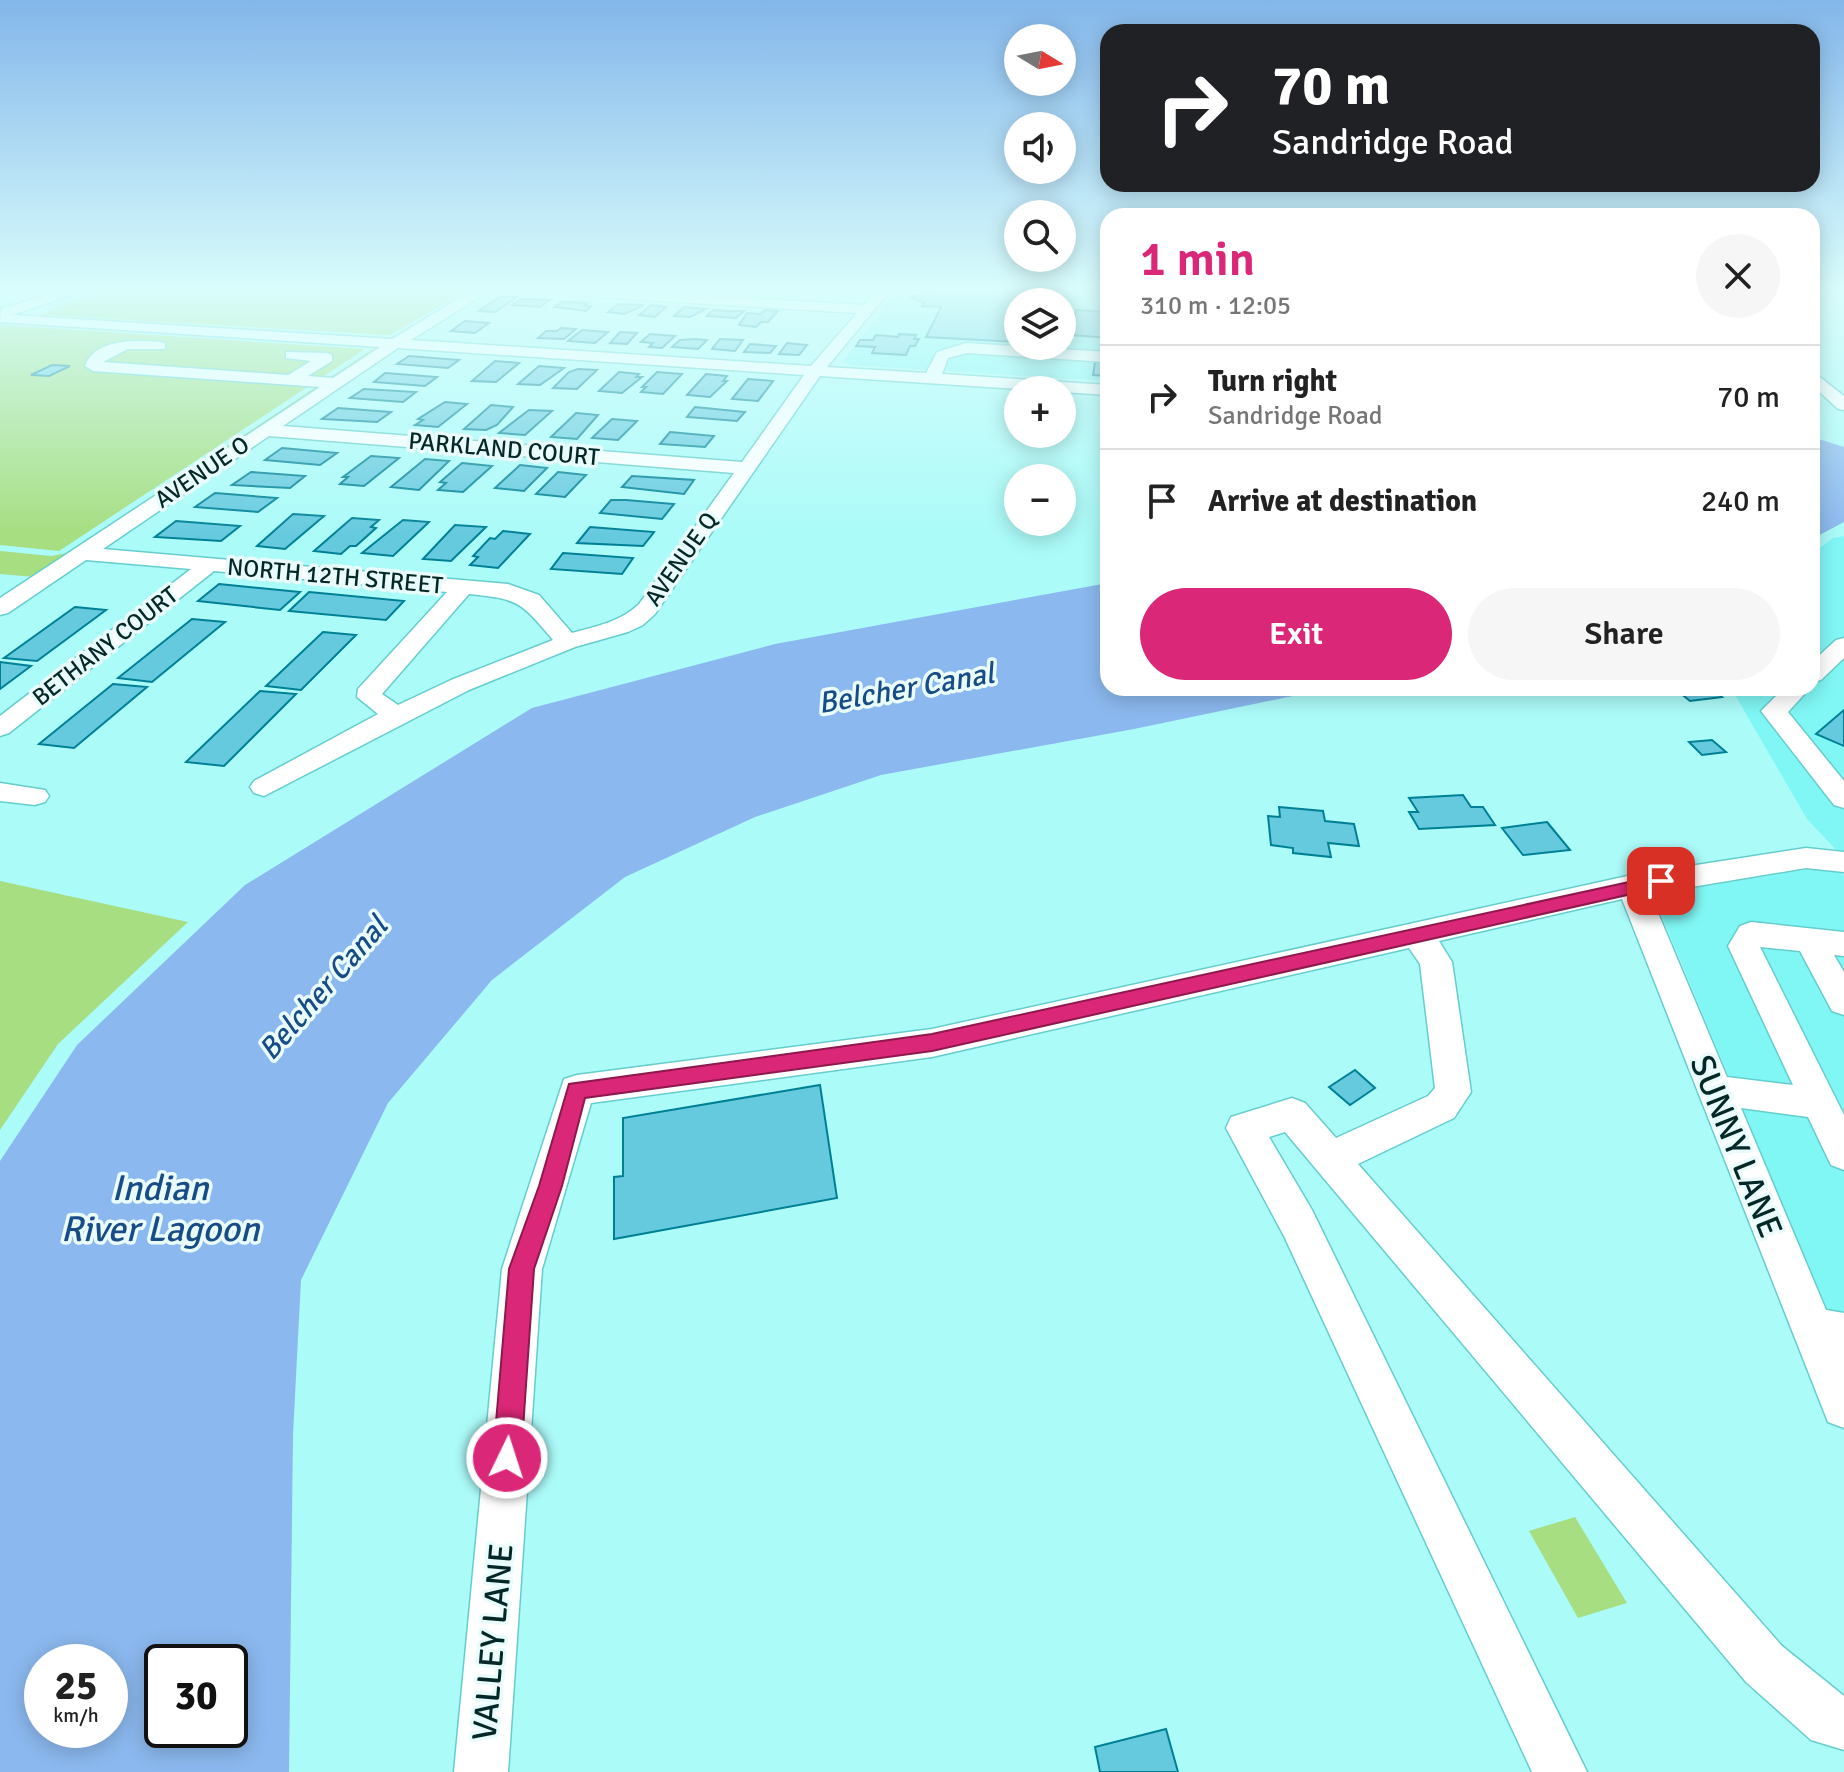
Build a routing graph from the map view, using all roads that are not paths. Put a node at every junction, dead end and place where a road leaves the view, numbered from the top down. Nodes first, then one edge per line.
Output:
1 (150, 370) edge
2 (308, 370) edge
3 (356, 370) edge
4 (811, 370) edge
5 (816, 370) junction
6 (936, 370) edge
7 (292, 379) junction
8 (932, 379) junction
9 (336, 383) junction
10 (1820, 383) edge
11 (1004, 384) edge
12 (1076, 388) edge
13 (1100, 390) edge
14 (1844, 405) edge
15 (263, 430) junction
16 (745, 468) junction
17 (82, 553) junction
18 (209, 565) junction
19 (464, 587) junction
20 (0, 608) edge
21 (567, 642) junction
22 (1844, 645) edge
23 (1820, 668) edge
24 (1790, 696) edge
25 (396, 715) junction
26 (0, 728) edge
27 (264, 787) dead end
28 (0, 792) edge
29 (35, 796) dead end
30 (1844, 799) edge
31 (1844, 862) edge
32 (1632, 886) junction
33 (1417, 934) junction
34 (1810, 940) junction
35 (1844, 944) edge
36 (1844, 1002) edge
37 (1714, 1090) junction
38 (1819, 1103) junction
39 (1844, 1153) edge
40 (1330, 1159) junction
41 (1827, 1331) edge
42 (1844, 1406) edge
43 (1844, 1723) edge
44 (481, 1772) edge
45 (1560, 1772) edge

1 - 7 street
2 - 7 street
3 - 9 street, AVENUE O
4 - 5 street
5 - 8 street
5 - 16 street, AVENUE Q
6 - 8 street
7 - 9 street
8 - 11 street
9 - 15 street, AVENUE O
10 - 14 street
12 - 13 street
15 - 16 street, PARKLAND COURT
15 - 17 street, AVENUE O
16 - 21 street, AVENUE Q
17 - 18 street, NORTH 12TH STREET
17 - 20 street, AVENUE O
18 - 19 street, NORTH 12TH STREET
18 - 26 street, BETHANY COURT
19 - 21 street, NORTH 12TH STREET
19 - 25 street
21 - 25 street, AVENUE Q
22 - 23 street
24 - 30 street
25 - 27 street, AVENUE Q
28 - 29 street
31 - 32 street
32 - 33 street
32 - 37 street, SUNNY LANE
33 - 40 street
33 - 44 street, VALLEY LANE
34 - 35 street
34 - 36 street
34 - 38 street
37 - 38 street
37 - 41 street, SUNNY LANE
38 - 39 street
40 - 43 street
40 - 45 street
41 - 42 street, SUNNY LANE

